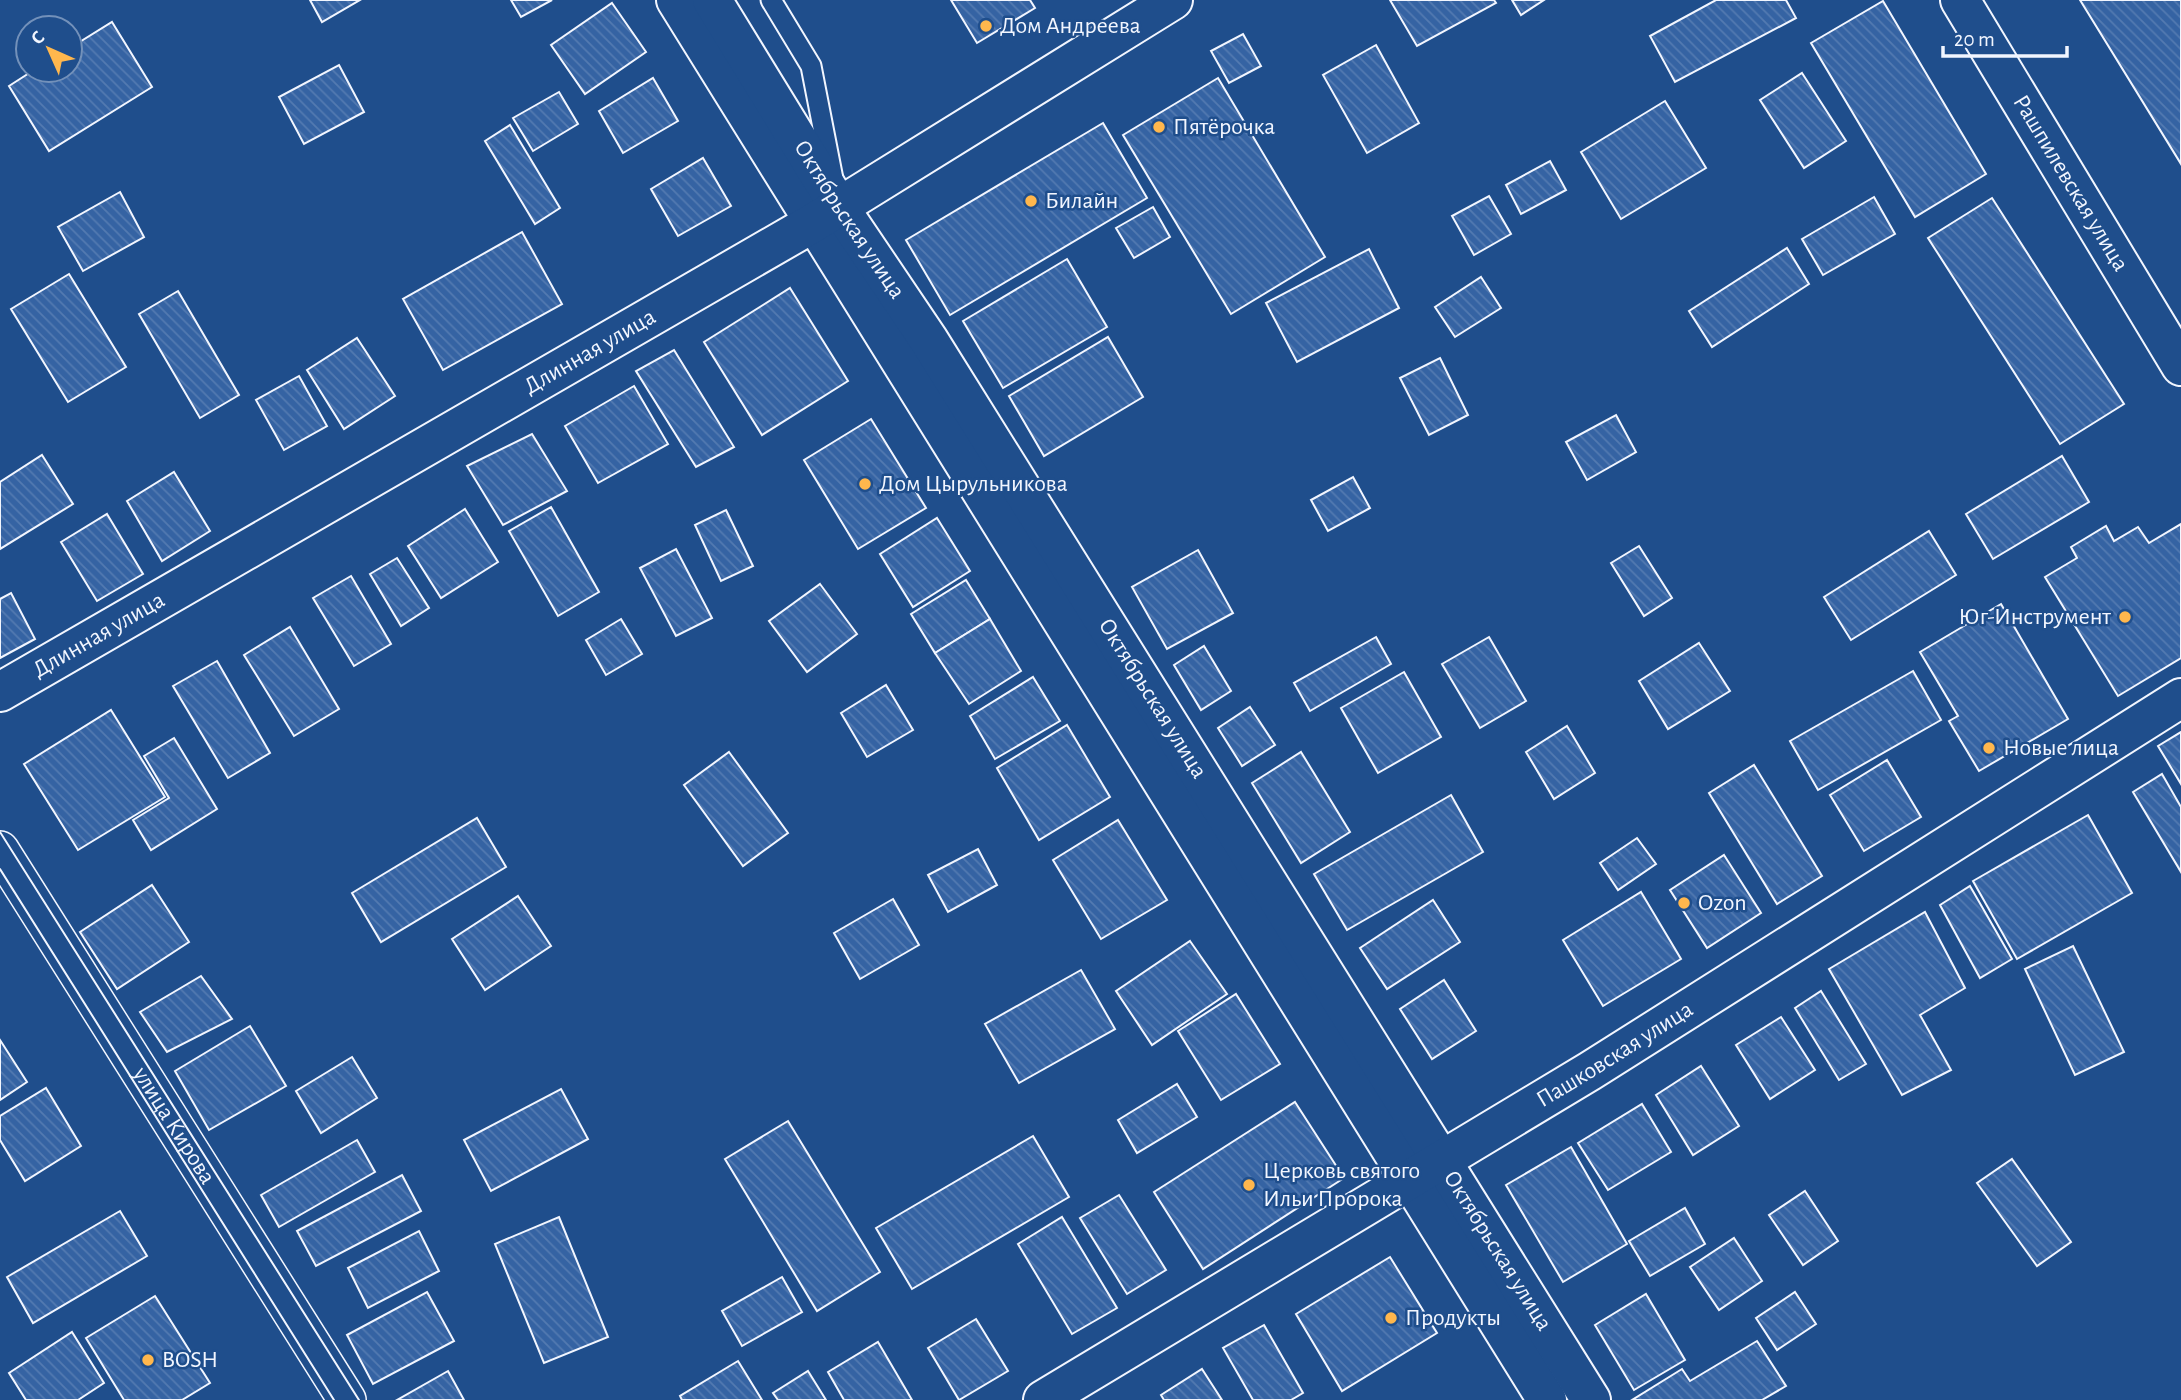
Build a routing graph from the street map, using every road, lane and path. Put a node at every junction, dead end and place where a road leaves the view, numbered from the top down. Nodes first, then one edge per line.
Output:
1 (676, 0) edge
2 (712, 0) edge
3 (771, 0) edge
4 (1173, 0) edge
5 (1960, 0) edge
6 (826, 215) junction
7 (2181, 366) edge
8 (0, 692) edge
9 (2181, 698) edge
10 (0, 850) edge
11 (1427, 1170) junction
12 (347, 1400) edge
13 (1043, 1400) edge
14 (1547, 1400) edge
15 (1591, 1400) edge

1 - 6 street, Октябрьская улица
2 - 6 street, Октябрьская улица
3 - 6 lane
4 - 6 street, Длинная улица
5 - 7 street, Рашпилевская улица
6 - 8 street, Длинная улица
6 - 11 street, Октябрьская улица
9 - 11 street, Пашковская улица
10 - 12 street, улица Кирова
11 - 13 street, Пашковская улица
11 - 14 street, Октябрьская улица
11 - 15 street, Октябрьская улица

